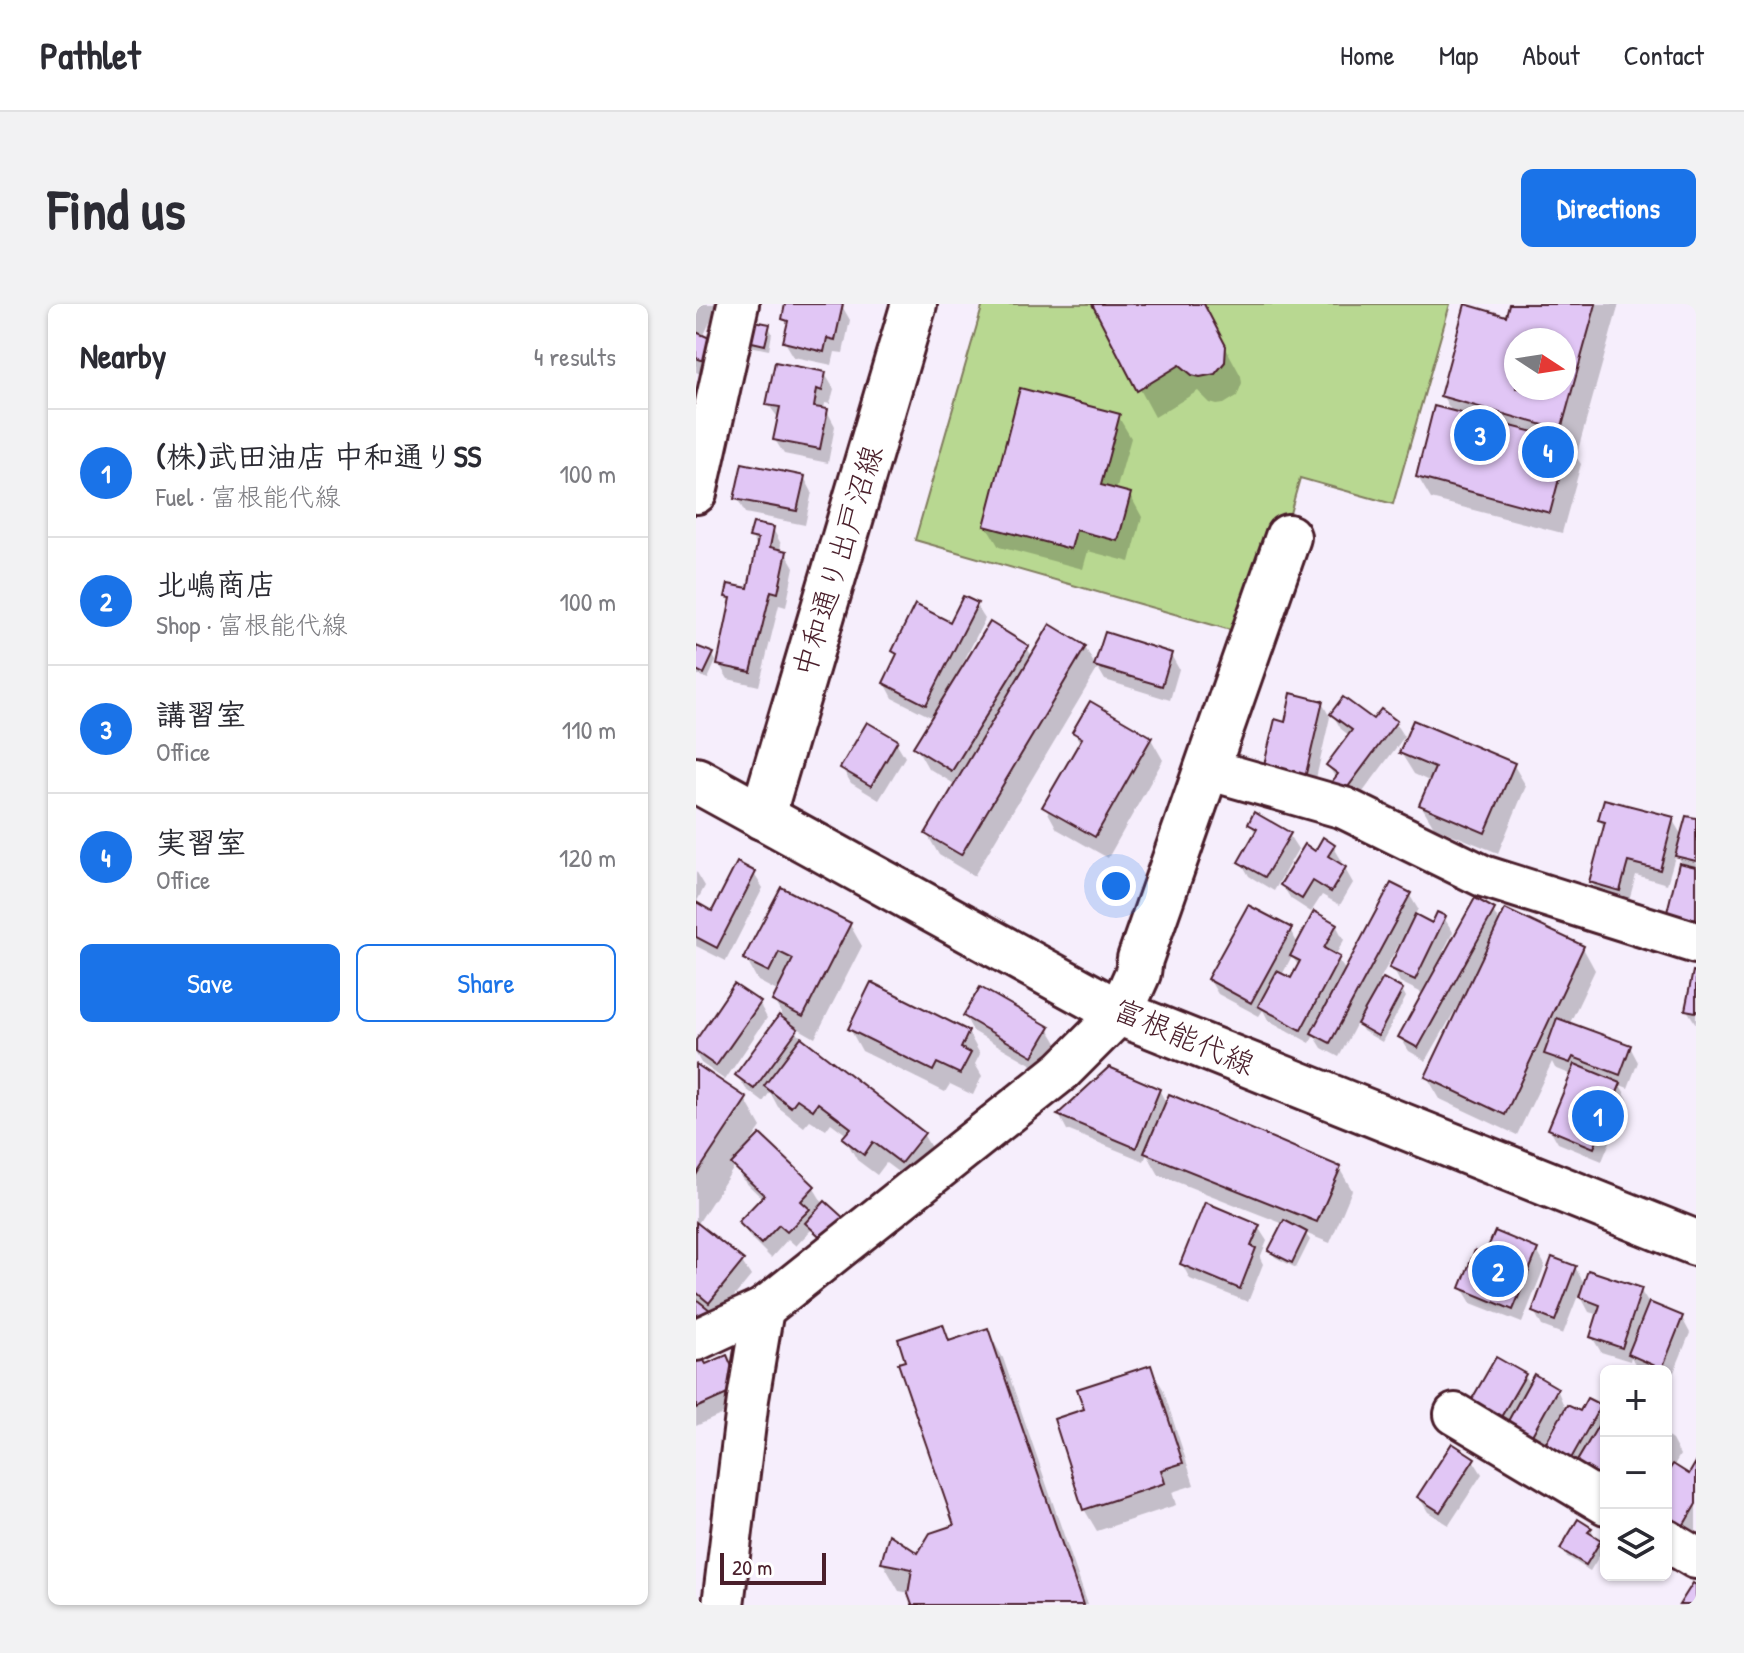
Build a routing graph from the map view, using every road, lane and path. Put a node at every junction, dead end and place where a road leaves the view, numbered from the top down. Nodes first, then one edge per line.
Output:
1 (738, 304) edge
2 (914, 304) edge
3 (702, 440) edge
4 (696, 493) edge
5 (1288, 537) dead end
6 (1207, 769) junction
7 (696, 780) edge
8 (762, 817) junction
9 (1696, 943) edge
10 (1120, 1013) junction
11 (1696, 1243) edge
12 (763, 1309) junction
13 (696, 1340) edge
14 (1455, 1414) dead end
15 (1600, 1500) edge
16 (1672, 1544) edge
17 (1696, 1558) edge
18 (723, 1605) edge

1 - 3 street
2 - 8 main road, 中和通り出戸沼線
3 - 4 street
5 - 6 main road
6 - 9 street
6 - 10 main road
7 - 8 main road, 富根能代線
8 - 10 main road, 富根能代線
10 - 11 main road, 富根能代線
10 - 12 street
12 - 13 street
12 - 18 street
14 - 15 street
16 - 17 street

